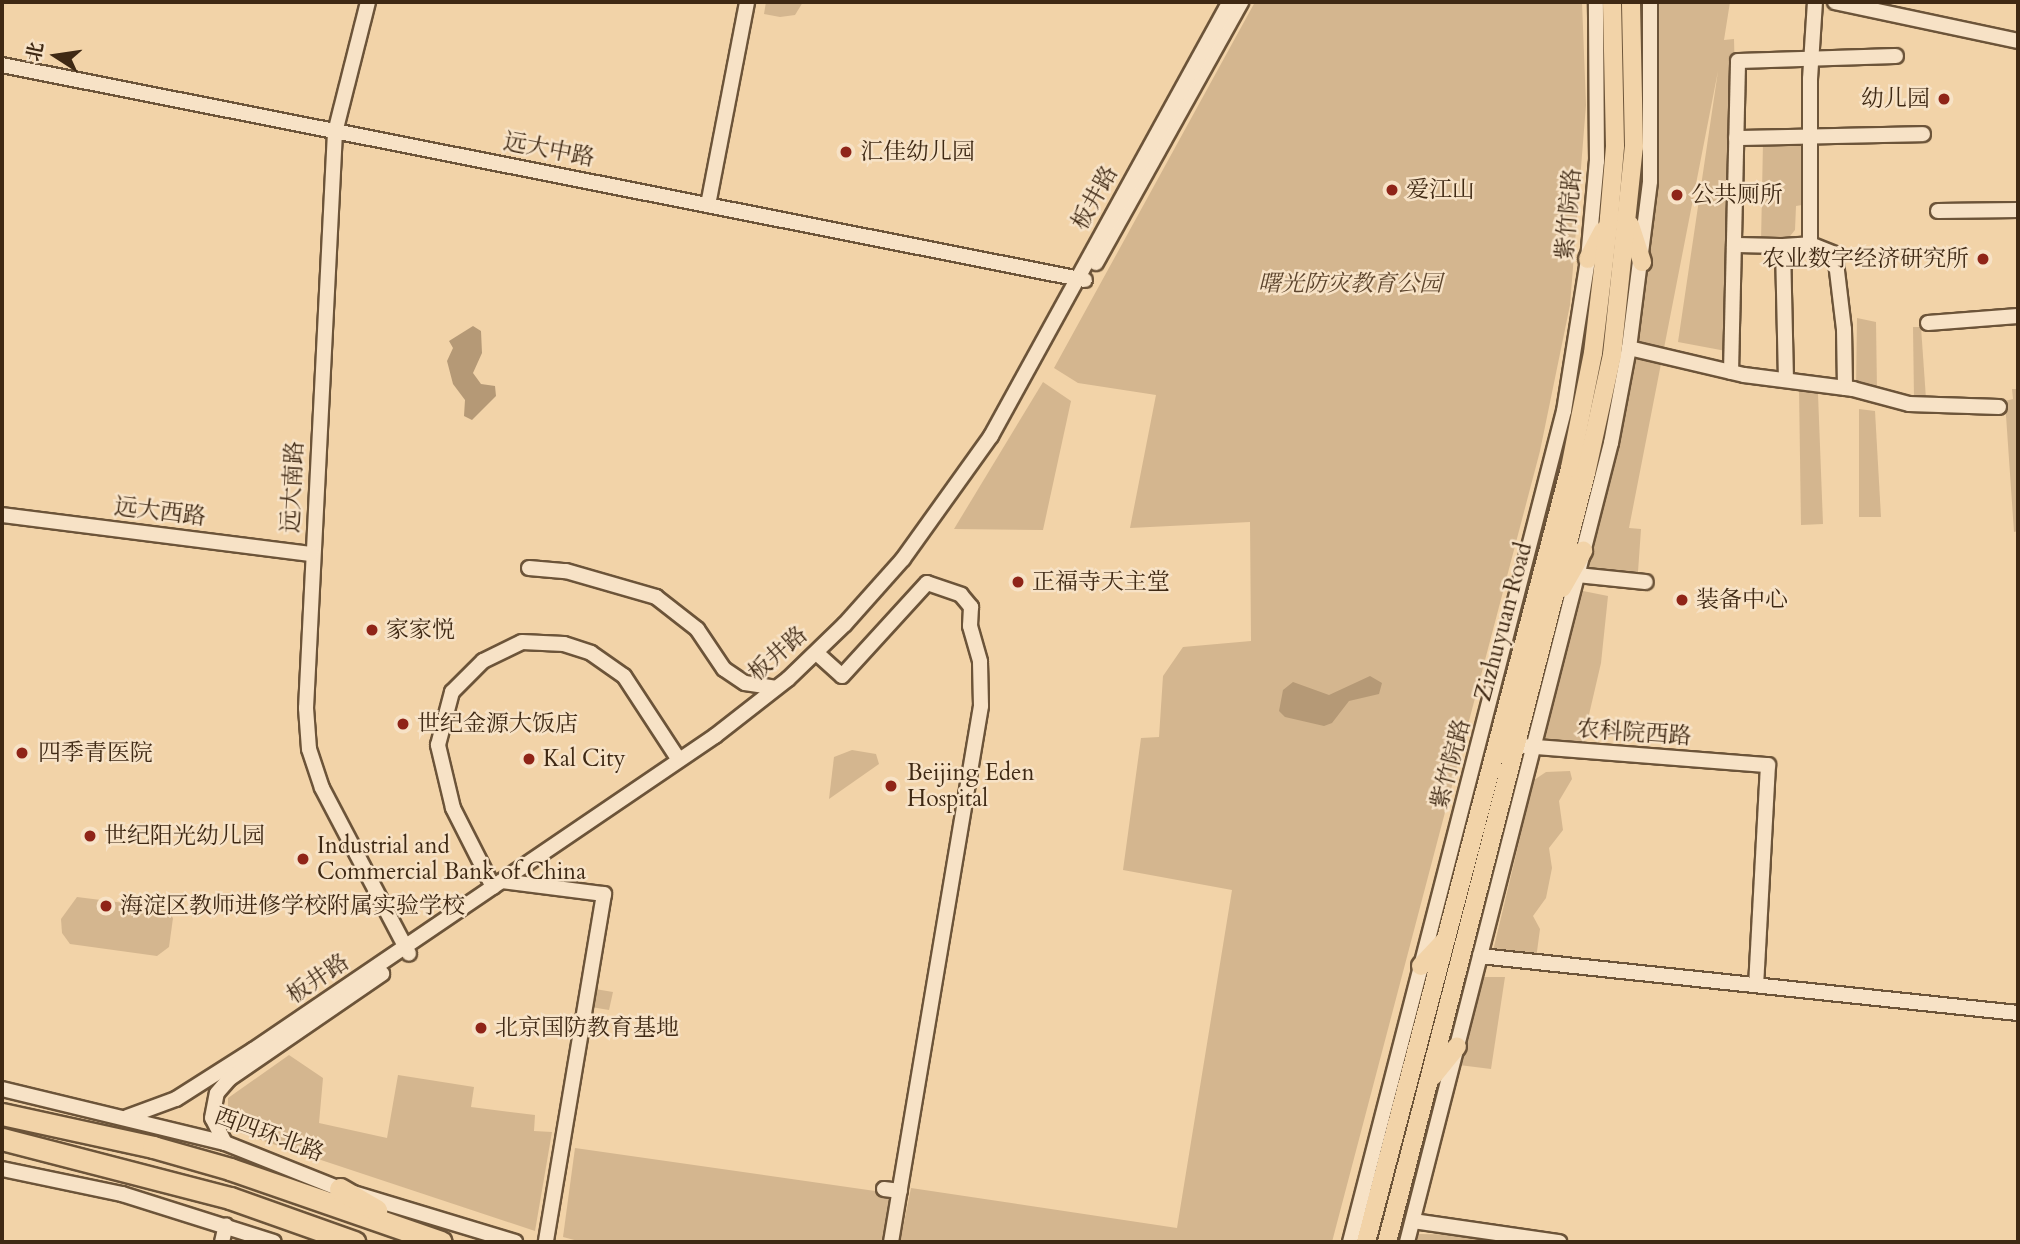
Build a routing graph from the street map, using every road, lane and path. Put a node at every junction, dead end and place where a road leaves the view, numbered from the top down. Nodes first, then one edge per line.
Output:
1 (368, 2) edge
2 (747, 2) edge
3 (1230, 2) edge
4 (1241, 2) edge
5 (1596, 2) edge
6 (1612, 2) edge
7 (1631, 2) edge
8 (1650, 2) edge
9 (1815, 2) edge
10 (1835, 2) edge
11 (2018, 41) edge
12 (1896, 56) dead end
13 (1811, 58) junction
14 (2, 65) edge
15 (335, 132) junction
16 (1923, 134) dead end
17 (1812, 135) junction
18 (1736, 138) junction
19 (708, 205) junction
20 (2018, 210) edge
21 (1938, 211) dead end
22 (1609, 218) junction
23 (1628, 219) junction
24 (1810, 244) junction
25 (1734, 245) junction
26 (1783, 246) junction
27 (1588, 259) junction
28 (1642, 262) junction
29 (1082, 280) junction
30 (2018, 316) edge
31 (1928, 323) dead end
32 (1629, 348) junction
33 (1731, 372) junction
34 (1786, 380) junction
35 (1845, 388) junction
36 (1999, 407) dead end
37 (2, 515) edge
38 (1583, 551) junction
39 (312, 554) junction
40 (529, 568) dead end
41 (1577, 575) junction
42 (1646, 582) dead end
43 (1551, 606) junction
44 (821, 657) junction
45 (775, 688) junction
46 (1498, 741) junction
47 (1533, 748) junction
48 (679, 760) junction
49 (503, 885) junction
50 (1447, 938) junction
51 (408, 951) junction
52 (1480, 956) junction
53 (1421, 966) junction
54 (1756, 984) junction
55 (2018, 1013) edge
56 (1457, 1046) junction
57 (1428, 1082) junction
58 (2, 1089) edge
59 (2, 1114) edge
60 (127, 1117) junction
61 (2, 1139) edge
62 (225, 1143) junction
63 (2, 1168) edge
64 (340, 1189) junction
65 (884, 1189) dead end
66 (900, 1191) junction
67 (1413, 1221) junction
68 (226, 1225) junction
69 (421, 1235) junction
70 (222, 1242) edge
71 (274, 1242) edge
72 (354, 1242) edge
73 (441, 1242) edge
74 (514, 1242) edge
75 (546, 1242) edge
76 (891, 1242) edge
77 (1350, 1242) edge
78 (1366, 1242) edge
79 (1387, 1242) edge
80 (1407, 1242) edge
81 (1559, 1242) edge

1 - 15 street, 远大南路
2 - 19 street
3 - 29 street, 板井路
4 - 29 street
5 - 27 street, 紫竹院路
6 - 22 main road, Zizhuyuan Road
7 - 23 main road, Zizhuyuan Road
8 - 28 street
9 - 13 street
10 - 11 street
12 - 13 street
13 - 17 street
13 - 18 street
14 - 15 street, 远大中路
15 - 19 street, 远大中路
15 - 39 street, 远大南路
16 - 17 street
17 - 18 street
17 - 24 street
18 - 25 street
19 - 29 street, 远大中路
20 - 21 street
22 - 27 main road
22 - 46 main road, Zizhuyuan Road
23 - 28 main road
23 - 43 main road, Zizhuyuan Road
24 - 26 street
24 - 35 street
25 - 26 street
25 - 33 street
26 - 34 street
27 - 46 street, 紫竹院路
28 - 32 street
29 - 44 street
29 - 45 street, 板井路
30 - 31 street
32 - 33 street
32 - 38 street
33 - 34 street
34 - 35 street
35 - 36 street
37 - 39 street, 远大西路
38 - 41 street
38 - 43 main road
39 - 51 street, 远大南路
40 - 45 street
41 - 42 street
41 - 47 street
43 - 46 main road, Zizhuyuan Road
44 - 49 street
44 - 66 street
45 - 48 street, 板井路
46 - 47 street, 农科院西路
46 - 50 main road, Zizhuyuan Road
46 - 53 street, 紫竹院路
46 - 57 main road, Zizhuyuan Road
47 - 52 street
47 - 54 street, 农科院西路
48 - 49 street, 板井路
48 - 49 street
49 - 51 street
49 - 51 street, 板井路
49 - 75 street
50 - 53 main road
50 - 78 main road, Zizhuyuan Road
51 - 60 street, 板井路
51 - 62 street
52 - 54 street
52 - 56 street
53 - 77 street, 紫竹院路
54 - 55 street
56 - 57 main road
56 - 67 street
57 - 79 main road, Zizhuyuan Road
58 - 60 street, 西四环北路
59 - 69 highway, 西四环北路
60 - 62 street, 西四环北路
61 - 72 highway
62 - 64 street, 西四环北路
63 - 68 street
64 - 69 highway
64 - 74 street, 西四环北路
65 - 66 street
66 - 76 street
67 - 80 street
67 - 81 street
68 - 70 street
68 - 71 street
69 - 73 highway, 西四环北路

